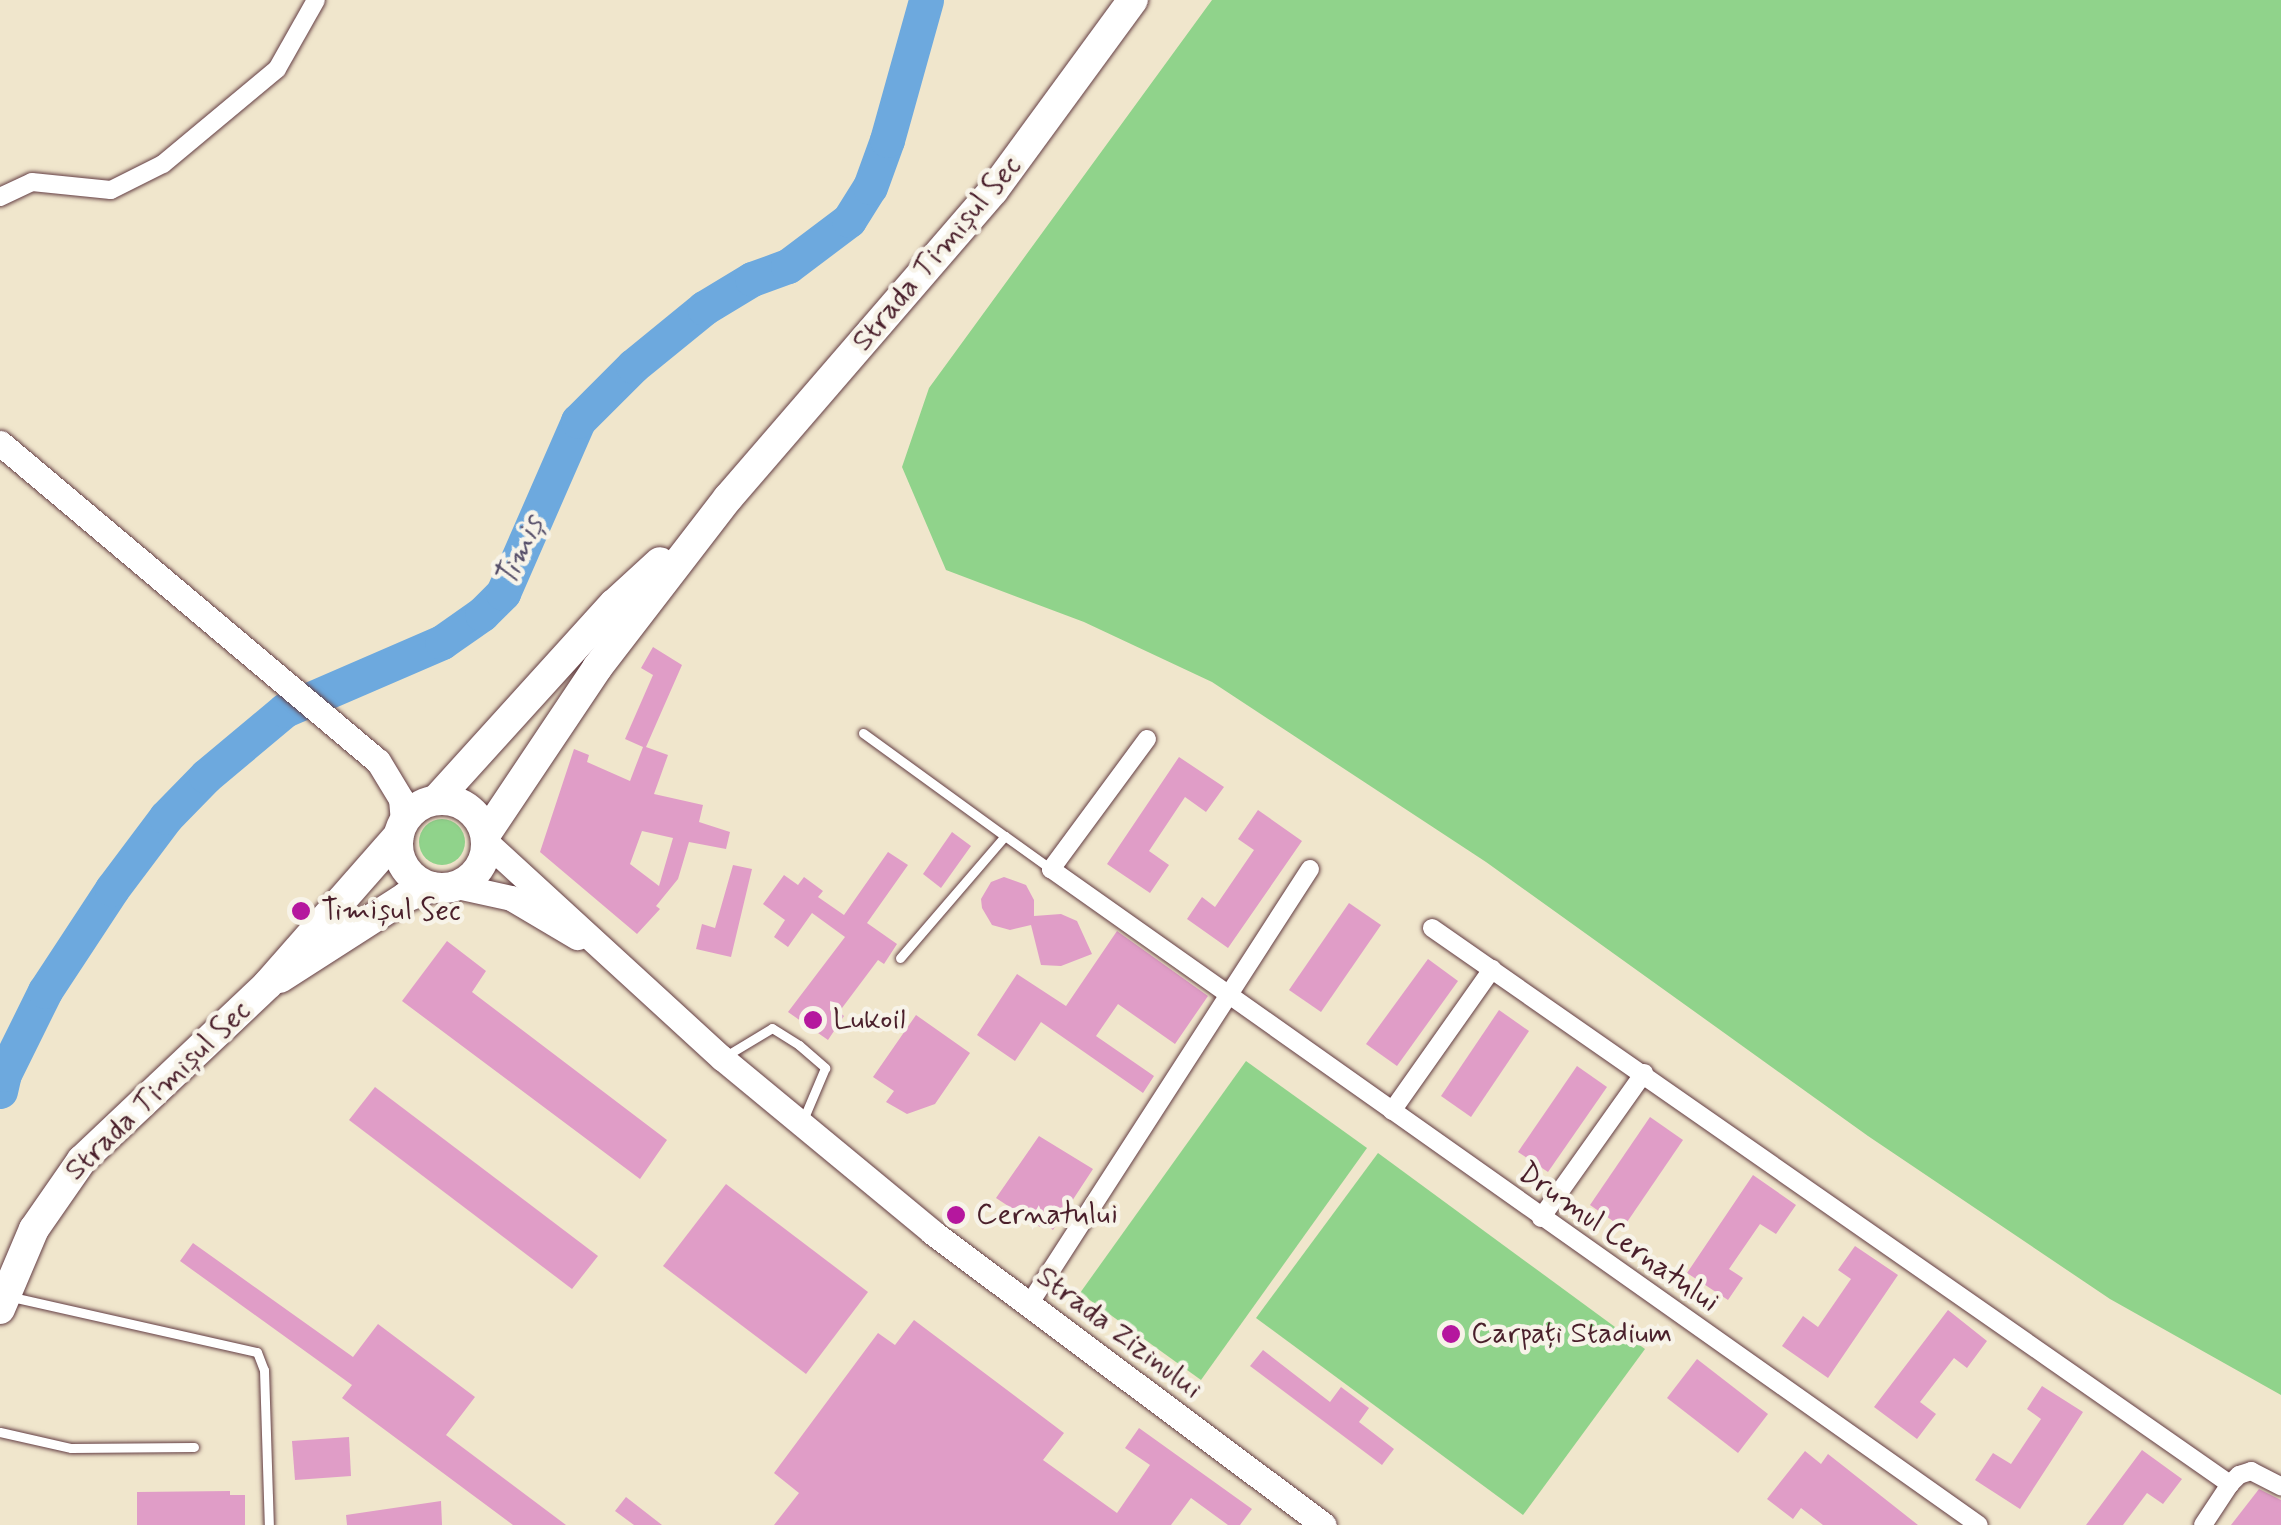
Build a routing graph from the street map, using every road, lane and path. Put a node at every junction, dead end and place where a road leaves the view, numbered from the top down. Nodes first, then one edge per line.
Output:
1 (316, 0) edge
2 (1133, 0) edge
3 (0, 198) edge
4 (0, 443) edge
5 (728, 498) junction
6 (863, 734) dead end
7 (1147, 738) dead end
8 (374, 758) junction
9 (432, 801) junction
10 (401, 829) junction
11 (1005, 836) junction
12 (486, 839) junction
13 (1051, 869) junction
14 (1310, 869) dead end
15 (444, 886) junction
16 (1432, 928) dead end
17 (607, 956) junction
18 (900, 958) dead end
19 (1492, 968) junction
20 (268, 984) junction
21 (1226, 993) junction
22 (722, 1058) junction
23 (1644, 1073) junction
24 (1392, 1111) junction
25 (801, 1125) junction
26 (1541, 1218) junction
27 (2, 1302) edge
28 (1028, 1306) junction
29 (0, 1432) edge
30 (194, 1447) dead end
31 (2230, 1484) junction
32 (2281, 1486) edge
33 (269, 1525) edge
34 (1323, 1525) edge
35 (1979, 1525) edge
36 (2203, 1525) edge

1 - 3 street
2 - 5 main road, Strada Timișul Sec
4 - 8 main road
5 - 9 main road, Strada Timișul Sec
5 - 12 main road, Strada Timișul Sec
6 - 11 lane
7 - 13 street
8 - 9 main road
8 - 10 main road
9 - 10 main road
9 - 12 main road
10 - 15 main road
10 - 20 main road, Strada Timișul Sec
11 - 13 lane
11 - 18 lane
12 - 15 main road
12 - 17 main road, Strada Zizinului
13 - 21 street, Drumul Cernatului
14 - 21 street
15 - 17 main road, Strada Zizinului
15 - 20 main road, Strada Timișul Sec
16 - 19 street
17 - 22 main road, Strada Zizinului
19 - 23 street
19 - 24 street
20 - 27 main road, Strada Timișul Sec
21 - 24 street, Drumul Cernatului
21 - 28 street
22 - 25 main road, Strada Zizinului
22 - 25 lane
23 - 26 street
23 - 31 street
24 - 26 street, Drumul Cernatului
25 - 28 main road, Strada Zizinului
26 - 35 street, Drumul Cernatului
27 - 33 lane
28 - 34 main road, Strada Zizinului
29 - 30 lane
31 - 32 street
31 - 36 street

